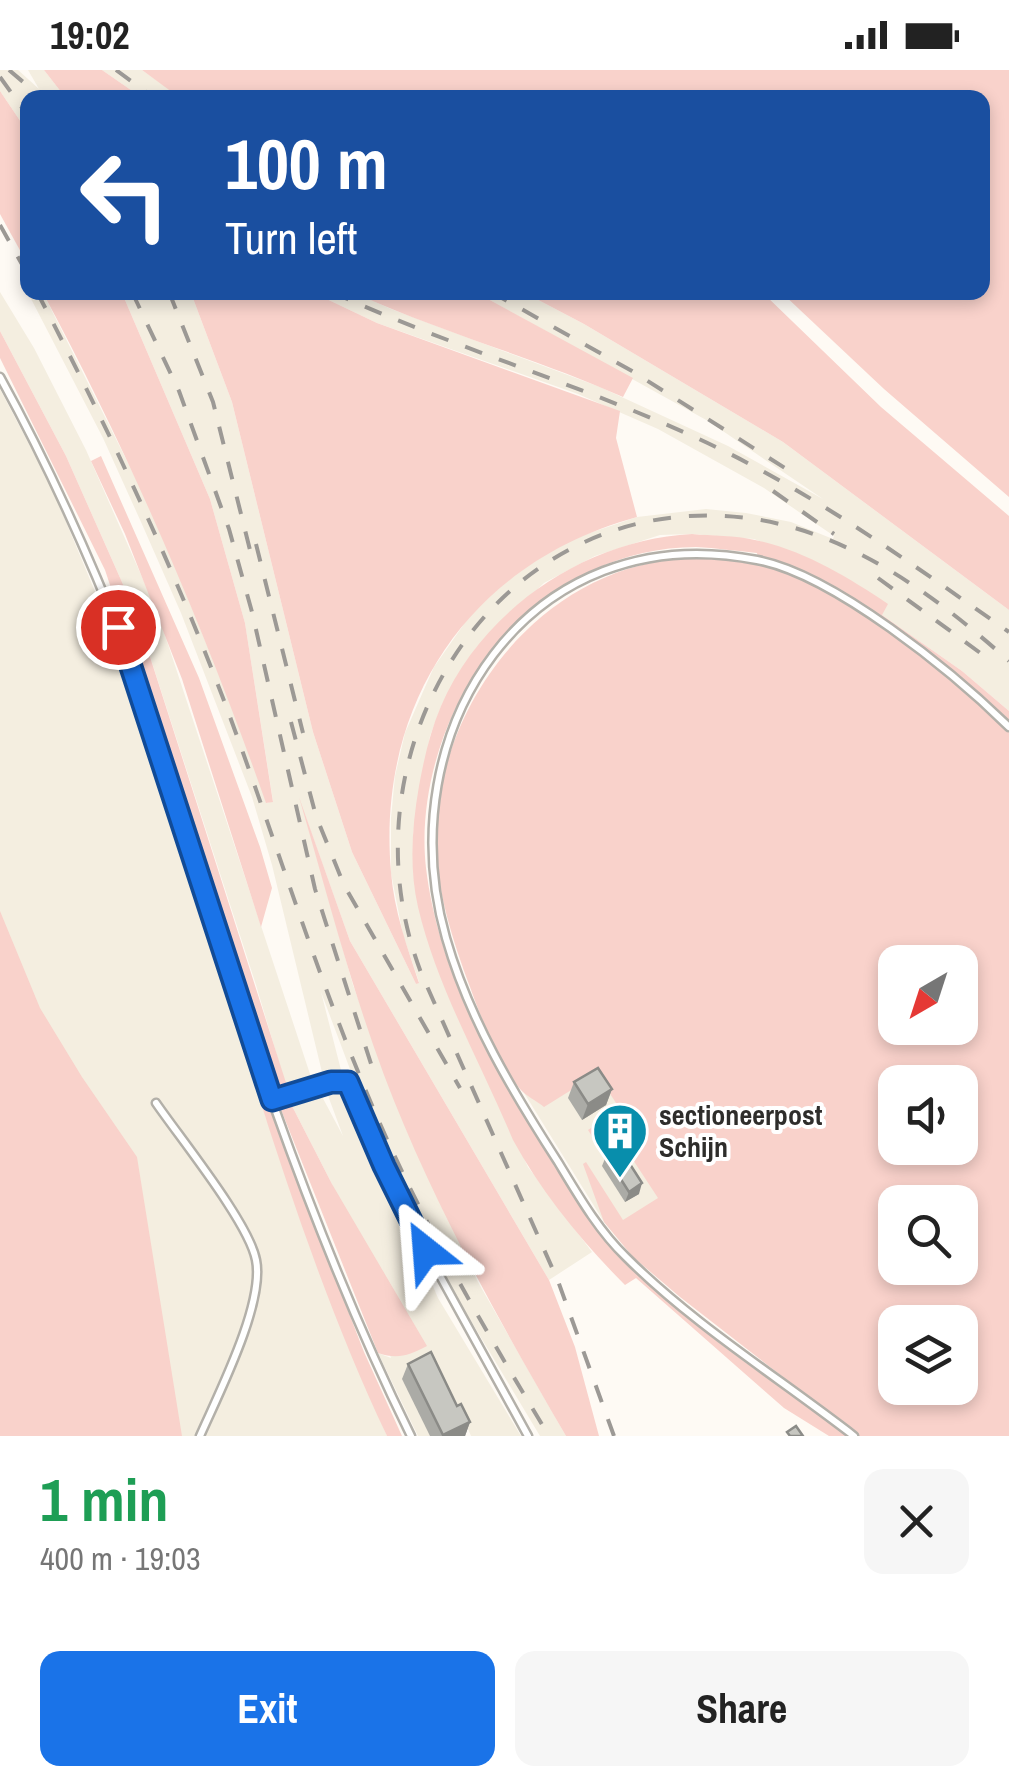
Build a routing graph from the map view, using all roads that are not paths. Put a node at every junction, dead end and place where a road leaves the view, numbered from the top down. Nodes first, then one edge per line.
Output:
1 (0, 377) edge
2 (1009, 726) edge
3 (272, 1100) junction
4 (156, 1103) dead end
5 (200, 1436) edge
6 (411, 1436) edge
7 (528, 1436) edge
8 (854, 1436) edge

1 - 3 lane
2 - 8 lane
3 - 6 lane
3 - 7 lane
4 - 5 lane

